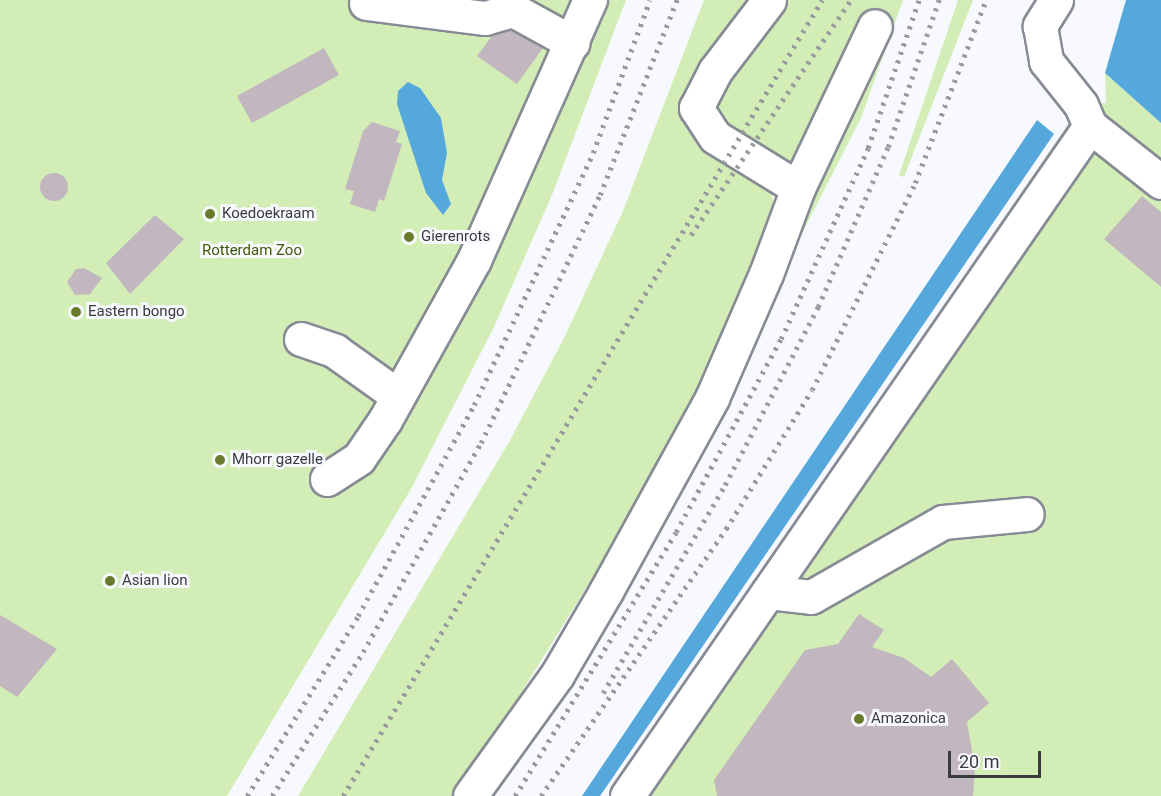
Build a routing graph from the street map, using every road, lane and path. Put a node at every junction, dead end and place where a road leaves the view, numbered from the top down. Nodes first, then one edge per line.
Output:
1 (590, 0) edge
2 (769, 0) edge
3 (1056, 0) edge
4 (366, 3) dead end
5 (875, 26) dead end
6 (573, 43) junction
7 (1090, 126) junction
8 (1161, 182) edge
9 (798, 189) junction
10 (301, 339) dead end
11 (398, 396) junction
12 (327, 479) dead end
13 (1027, 514) dead end
14 (768, 592) junction
15 (470, 796) edge
16 (627, 796) edge

1 - 6 lane
2 - 9 lane
3 - 7 lane
4 - 6 lane
5 - 9 lane
6 - 11 lane
7 - 8 lane
7 - 14 lane
9 - 15 lane
10 - 11 lane
11 - 12 lane
13 - 14 lane
14 - 16 lane

